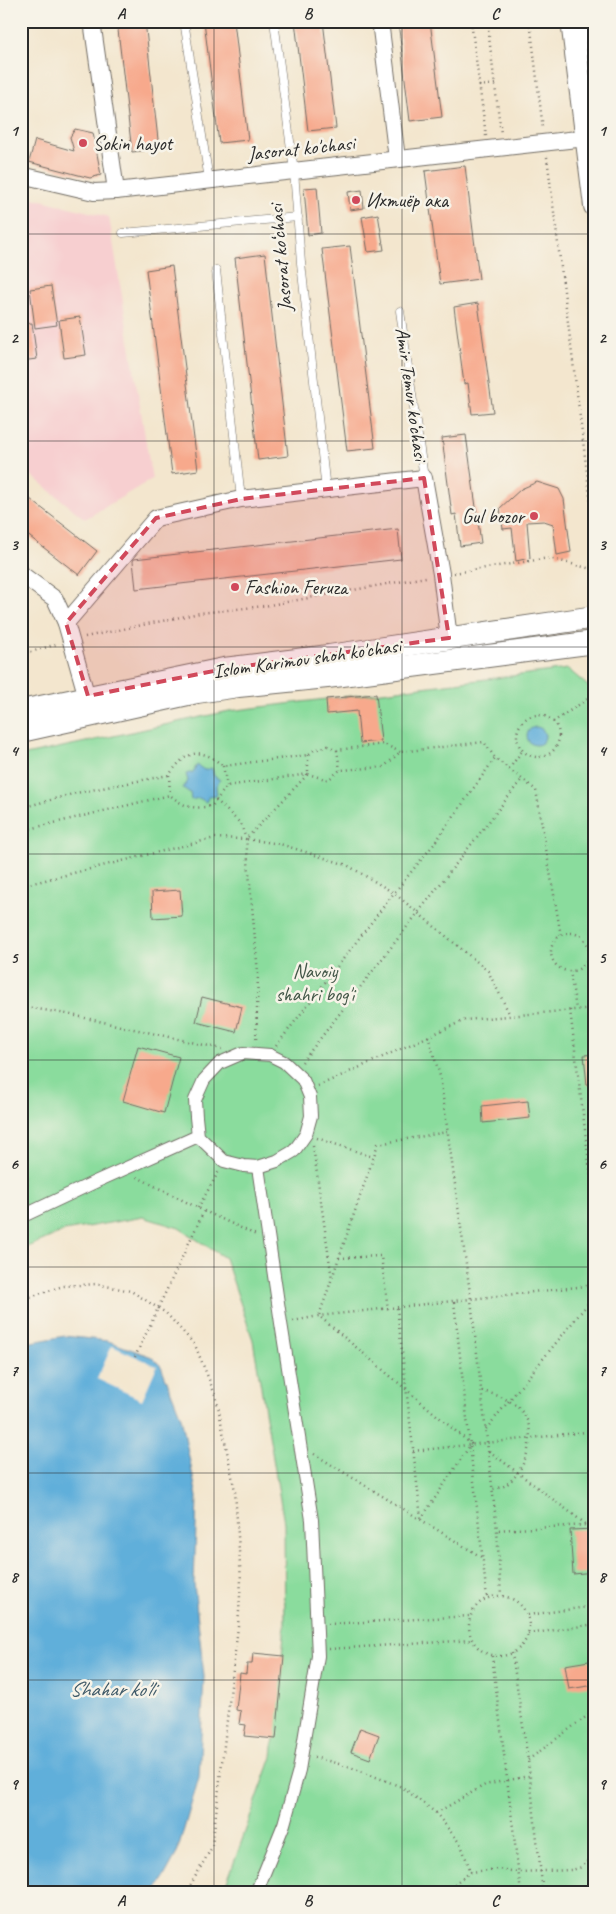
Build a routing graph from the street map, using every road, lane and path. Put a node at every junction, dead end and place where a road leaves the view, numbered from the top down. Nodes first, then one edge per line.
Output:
1 (92, 21) edge
2 (184, 21) edge
3 (274, 21) edge
4 (380, 21) edge
5 (471, 21) edge
6 (487, 21) edge
7 (530, 21) edge
8 (572, 21) edge
9 (593, 21) edge
10 (595, 37) edge
11 (495, 84) junction
12 (479, 86) junction
13 (586, 138) junction
14 (545, 144) junction
15 (495, 149) junction
16 (397, 159) junction
17 (294, 171) junction
18 (21, 175) edge
19 (209, 180) junction
20 (116, 191) junction
21 (595, 206) edge
22 (298, 218) junction
23 (123, 233) dead end
24 (216, 270) dead end
25 (400, 311) dead end
26 (424, 478) junction
27 (326, 490) junction
28 (241, 499) junction
29 (595, 522) edge
30 (595, 570) edge
31 (21, 574) edge
32 (441, 574) junction
33 (595, 617) edge
34 (66, 623) junction
35 (449, 638) junction
36 (71, 640) junction
37 (595, 642) edge
38 (21, 655) edge
39 (595, 694) edge
40 (90, 705) junction
41 (21, 711) edge
42 (553, 722) junction
43 (21, 731) edge
44 (337, 750) junction
45 (522, 751) junction
46 (400, 752) junction
47 (308, 755) junction
48 (495, 758) junction
49 (223, 766) junction
50 (509, 769) junction
51 (340, 770) junction
52 (169, 774) junction
53 (308, 774) junction
54 (522, 779) junction
55 (226, 786) junction
56 (170, 795) junction
57 (216, 800) junction
58 (21, 808) edge
59 (21, 832) edge
60 (246, 839) junction
61 (21, 886) edge
62 (394, 893) junction
63 (419, 912) junction
64 (561, 936) junction
65 (570, 971) junction
66 (21, 1006) edge
67 (595, 1008) edge
68 (576, 1009) junction
69 (570, 1010) junction
70 (510, 1015) junction
71 (428, 1036) junction
72 (249, 1053) junction
73 (270, 1055) junction
74 (295, 1071) junction
75 (307, 1090) junction
76 (448, 1132) junction
77 (309, 1135) junction
78 (198, 1136) junction
79 (373, 1157) junction
80 (224, 1161) junction
81 (258, 1167) junction
82 (123, 1170) junction
83 (198, 1208) junction
84 (595, 1210) edge
85 (204, 1211) junction
86 (21, 1217) edge
87 (269, 1240) junction
88 (339, 1258) junction
89 (332, 1280) junction
90 (595, 1285) edge
91 (595, 1295) edge
92 (21, 1300) edge
93 (471, 1300) junction
94 (454, 1301) junction
95 (158, 1307) junction
96 (397, 1308) junction
97 (388, 1309) junction
98 (320, 1316) junction
99 (281, 1323) junction
100 (135, 1357) dead end
101 (406, 1388) junction
102 (482, 1391) junction
103 (509, 1401) junction
104 (486, 1429) junction
105 (595, 1431) edge
106 (530, 1438) junction
107 (487, 1442) junction
108 (471, 1444) junction
109 (300, 1445) junction
110 (414, 1450) junction
111 (488, 1451) junction
112 (518, 1473) junction
113 (493, 1489) junction
114 (421, 1519) junction
115 (497, 1530) junction
116 (483, 1558) junction
117 (501, 1595) junction
118 (486, 1598) junction
119 (595, 1606) edge
120 (528, 1615) junction
121 (470, 1616) junction
122 (317, 1624) junction
123 (595, 1624) edge
124 (528, 1634) junction
125 (473, 1640) junction
126 (318, 1650) junction
127 (512, 1654) junction
128 (492, 1656) junction
129 (594, 1712) edge
130 (302, 1754) junction
131 (528, 1760) junction
132 (530, 1776) junction
133 (507, 1780) junction
134 (436, 1812) junction
135 (595, 1855) edge
136 (540, 1871) junction
137 (471, 1872) junction
138 (518, 1872) junction
139 (186, 1893) edge
140 (256, 1893) edge
141 (448, 1893) edge
142 (521, 1893) edge
143 (543, 1893) edge

1 - 20 street
2 - 19 lane
3 - 17 lane, Jasorat ko‘chasi
4 - 16 street
5 - 12 path
6 - 11 path
7 - 14 path
8 - 13 main road
9 - 10 main road
11 - 12 path
11 - 15 path
12 - 15 path
13 - 14 street, Jasorat ko'chasi
13 - 21 main road
14 - 15 street, Jasorat ko'chasi
14 - 29 path
15 - 16 street, Jasorat ko'chasi
16 - 17 street, Jasorat ko'chasi
17 - 19 street, Jasorat ko'chasi
17 - 22 lane, Jasorat ko‘chasi
18 - 20 street, Jasorat ko'chasi
19 - 20 street, Jasorat ko'chasi
22 - 23 lane
22 - 27 lane, Jasorat ko‘chasi
24 - 28 lane
25 - 26 lane, Amir Temur ko‘chasi
26 - 27 street
26 - 32 street
27 - 28 street
28 - 34 street
30 - 32 path
31 - 34 street
32 - 35 street
32 - 36 path
33 - 35 main road, Islom Karimov shoh ko'chasi
34 - 36 street
35 - 40 main road, Islom Karimov shoh ko'chasi
36 - 38 path
36 - 40 street
37 - 40 main road, Islom Karimov shoh ko'chasi
39 - 42 path
40 - 41 main road, Islom Karimov shoh ko'chasi
40 - 43 main road, Islom Karimov shoh ko'chasi
42 - 45 path
42 - 45 path
44 - 46 path
44 - 47 path
44 - 51 path
45 - 50 path
46 - 48 path
46 - 51 path
47 - 49 path
47 - 53 path
48 - 50 path
48 - 62 path
49 - 52 path
49 - 55 path
50 - 54 path
51 - 53 path
52 - 56 path
52 - 58 path
53 - 55 path
53 - 60 path
54 - 63 path
54 - 64 path
55 - 57 path
56 - 57 path
56 - 59 path
57 - 60 path
60 - 61 path
60 - 62 path
60 - 72 path
62 - 63 path
62 - 73 path
63 - 70 path
63 - 74 path
64 - 65 path
64 - 65 path
65 - 68 path
66 - 72 path
67 - 68 path
68 - 69 path
69 - 70 path
69 - 84 path
70 - 71 path
71 - 75 path
71 - 76 path
72 - 73 street
72 - 78 street
73 - 74 street
74 - 75 street
75 - 77 street
76 - 79 path
76 - 93 path
77 - 79 path
77 - 81 street
77 - 89 path
78 - 80 street
78 - 82 street
79 - 88 path
80 - 81 street
80 - 83 path
81 - 87 street
82 - 83 path
82 - 86 street
83 - 85 path
85 - 87 path
85 - 95 path
87 - 99 street
88 - 89 path
88 - 97 path
89 - 98 path
90 - 93 path
91 - 103 path
92 - 95 path
93 - 94 path
93 - 102 path
94 - 96 path
94 - 108 path
95 - 100 path
95 - 139 path
96 - 97 path
96 - 101 path
97 - 98 path
98 - 99 path
98 - 101 path
99 - 109 street
101 - 108 path
101 - 110 path
102 - 103 path
102 - 104 path
103 - 104 path
103 - 106 path
104 - 107 path
105 - 106 path
106 - 107 path
106 - 112 path
107 - 108 path
107 - 111 path
108 - 110 path
108 - 114 path
108 - 116 path
109 - 114 path
109 - 122 street
110 - 114 path
111 - 112 path
111 - 113 path
112 - 113 path
112 - 115 path
113 - 115 path
114 - 116 path
115 - 117 path
116 - 118 path
117 - 118 path
117 - 120 path
118 - 121 path
119 - 120 path
120 - 124 path
121 - 122 path
121 - 125 path
122 - 126 street
123 - 124 path
124 - 127 path
125 - 126 path
125 - 128 path
126 - 130 street
127 - 128 path
127 - 131 path
128 - 133 path
129 - 131 path
130 - 134 path
130 - 140 street
131 - 132 path
132 - 133 path
132 - 136 path
133 - 134 path
133 - 138 path
134 - 137 path
135 - 136 path
136 - 138 path
136 - 143 path
137 - 138 path
137 - 141 path
138 - 142 path

